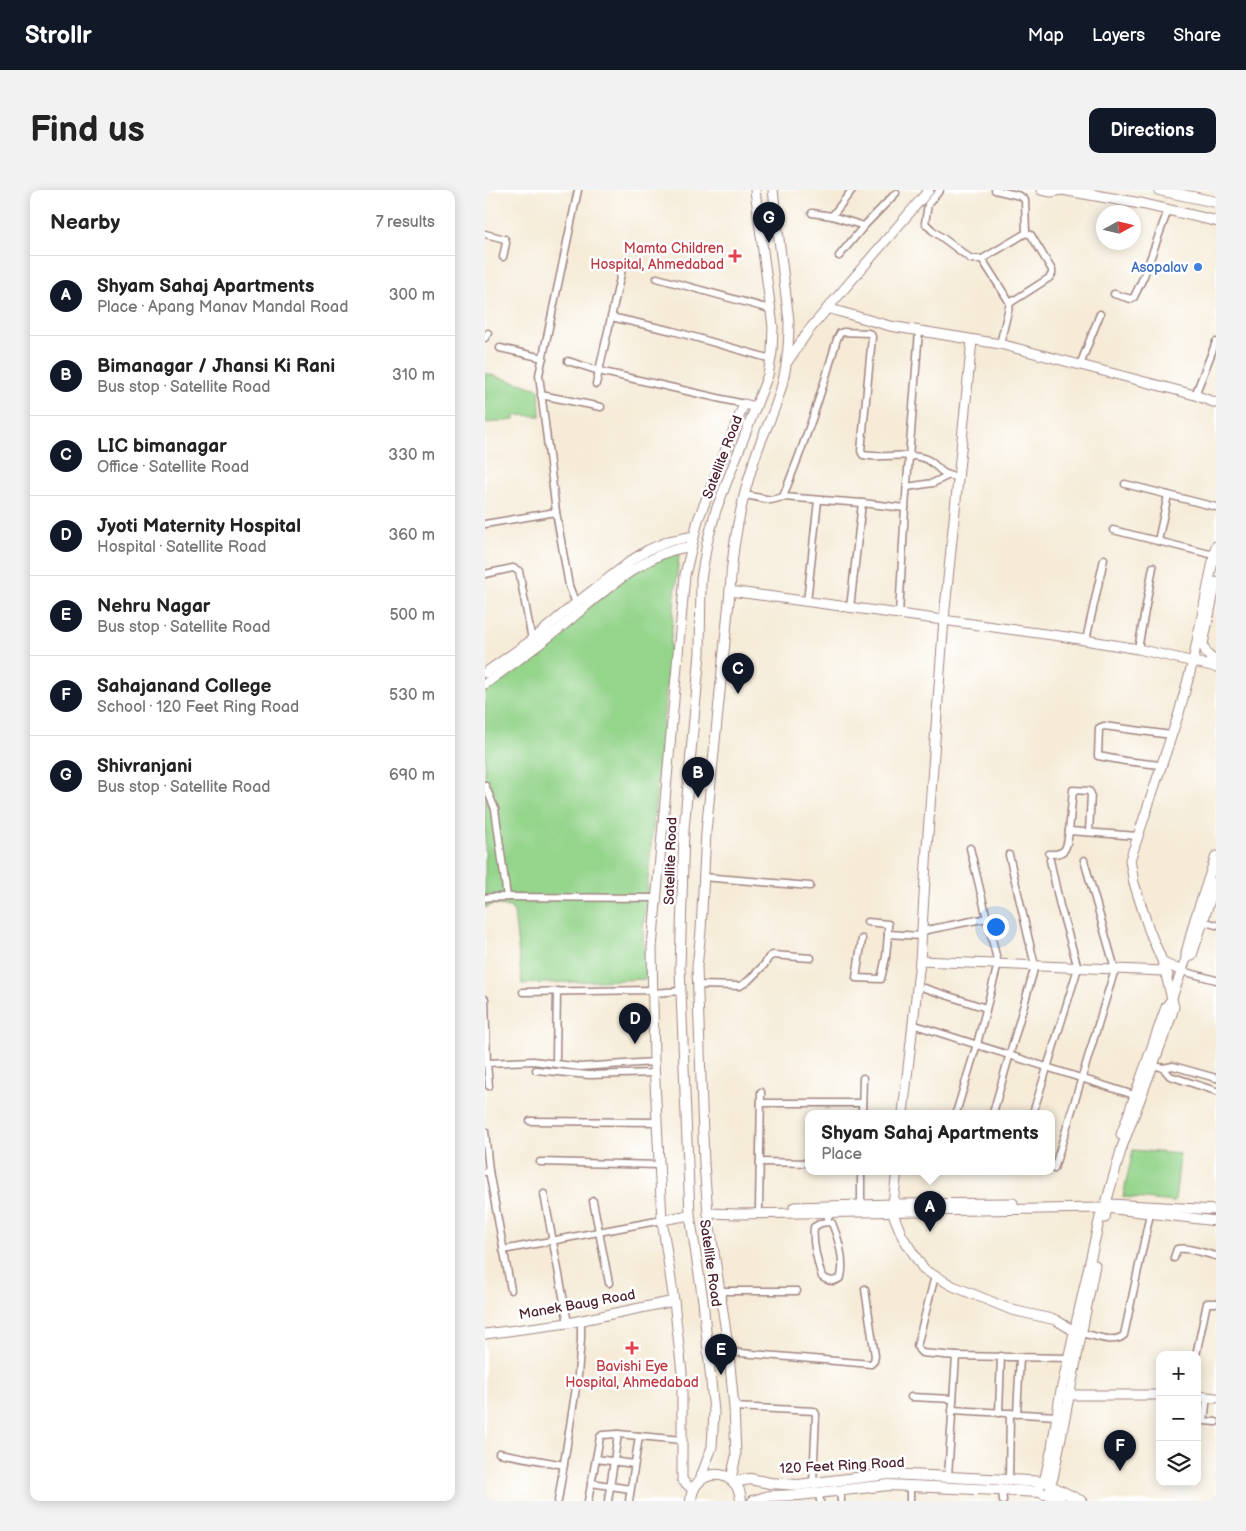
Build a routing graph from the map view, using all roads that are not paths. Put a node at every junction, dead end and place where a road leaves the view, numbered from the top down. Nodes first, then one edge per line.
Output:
1 (579, 190) edge
2 (852, 190) edge
3 (929, 190) edge
4 (940, 190) edge
5 (995, 190) edge
6 (1041, 190) edge
7 (1064, 190) edge
8 (1159, 190) edge
9 (755, 191) edge
10 (773, 191) edge
11 (896, 194) dead end
12 (1216, 202) edge
13 (1167, 210) junction
14 (812, 213) dead end
15 (833, 216) junction
16 (1216, 220) edge
17 (864, 226) junction
18 (1025, 233) junction
19 (485, 234) edge
20 (839, 256) dead end
21 (503, 257) dead end
22 (982, 260) junction
23 (622, 269) dead end
24 (657, 278) dead end
25 (1115, 294) dead end
26 (1010, 303) junction
27 (770, 308) junction
28 (827, 308) junction
29 (1100, 314) dead end
30 (611, 317) junction
31 (789, 320) junction
32 (809, 330) junction
33 (919, 331) junction
34 (972, 340) junction
35 (1216, 342) edge
36 (1000, 344) junction
37 (500, 348) dead end
38 (543, 358) junction
39 (771, 359) junction
40 (568, 361) dead end
41 (786, 364) junction
42 (1080, 365) junction
43 (599, 371) junction
44 (596, 384) dead end
45 (541, 395) junction
46 (1195, 395) junction
47 (1216, 403) edge
48 (744, 404) junction
49 (601, 406) dead end
50 (756, 407) junction
51 (909, 456) junction
52 (947, 476) junction
53 (957, 476) junction
54 (1125, 484) dead end
55 (907, 486) junction
56 (745, 495) junction
57 (1168, 495) junction
58 (783, 497) junction
59 (818, 500) junction
60 (862, 502) junction
61 (1216, 507) edge
62 (905, 508) junction
63 (556, 512) junction
64 (485, 524) edge
65 (1113, 530) dead end
66 (694, 536) junction
67 (1158, 541) junction
68 (691, 547) junction
69 (1215, 550) edge
70 (1104, 558) dead end
71 (1153, 568) dead end
72 (485, 574) edge
73 (685, 579) junction
74 (701, 580) junction
75 (1216, 582) edge
76 (730, 591) junction
77 (807, 602) junction
78 (578, 607) junction
79 (850, 608) junction
80 (899, 614) junction
81 (944, 620) junction
82 (531, 640) junction
83 (1086, 640) junction
84 (1138, 649) junction
85 (1205, 652) junction
86 (1193, 660) junction
87 (1216, 660) edge
88 (1216, 667) edge
89 (485, 673) edge
90 (485, 684) edge
91 (1171, 736) junction
92 (1160, 765) junction
93 (485, 785) edge
94 (1069, 831) junction
95 (1089, 832) junction
96 (1138, 836) junction
97 (970, 848) dead end
98 (1009, 855) dead end
99 (1216, 856) edge
100 (1084, 860) dead end
101 (703, 877) junction
102 (1216, 882) edge
103 (810, 886) dead end
104 (507, 897) junction
105 (485, 898) edge
106 (656, 898) junction
107 (987, 918) junction
108 (1199, 920) junction
109 (867, 922) dead end
110 (1216, 925) edge
111 (922, 933) junction
112 (888, 934) junction
113 (861, 939) dead end
114 (811, 958) dead end
115 (920, 961) junction
116 (998, 964) junction
117 (1035, 966) junction
118 (1164, 967) junction
119 (1078, 968) junction
120 (1115, 969) junction
121 (1182, 970) junction
122 (1216, 980) edge
123 (1177, 984) junction
124 (698, 985) junction
125 (924, 988) dead end
126 (557, 991) junction
127 (653, 991) junction
128 (681, 991) junction
129 (523, 992) dead end
130 (485, 999) edge
131 (1171, 1000) junction
132 (986, 1008) junction
133 (912, 1024) junction
134 (977, 1044) junction
135 (1010, 1055) junction
136 (556, 1058) dead end
137 (654, 1062) junction
138 (486, 1063) edge
139 (1153, 1065) junction
140 (1046, 1067) junction
141 (1163, 1068) junction
142 (536, 1070) dead end
143 (655, 1073) junction
144 (863, 1078) dead end
145 (1083, 1078) junction
146 (1216, 1078) edge
147 (489, 1086) dead end
148 (1216, 1091) edge
149 (761, 1092) dead end
150 (1137, 1096) junction
151 (862, 1103) junction
152 (761, 1104) junction
153 (862, 1110) edge
154 (903, 1110) edge
155 (957, 1110) edge
156 (994, 1110) edge
157 (1034, 1110) edge
158 (529, 1121) dead end
159 (657, 1122) junction
160 (485, 1132) edge
161 (540, 1162) dead end
162 (760, 1162) junction
163 (805, 1162) edge
164 (659, 1165) junction
165 (1055, 1165) edge
166 (487, 1172) edge
167 (861, 1175) edge
168 (896, 1175) edge
169 (544, 1194) dead end
170 (593, 1201) dead end
171 (1104, 1205) junction
172 (892, 1207) junction
173 (759, 1208) junction
174 (861, 1208) junction
175 (1216, 1210) edge
176 (708, 1213) junction
177 (732, 1213) junction
178 (1150, 1214) junction
179 (690, 1215) junction
180 (828, 1218) junction
181 (662, 1220) junction
182 (1216, 1221) edge
183 (600, 1231) junction
184 (553, 1240) junction
185 (503, 1250) junction
186 (1216, 1256) edge
187 (1174, 1258) dead end
188 (935, 1276) junction
189 (609, 1283) dead end
190 (865, 1289) dead end
191 (511, 1290) dead end
192 (721, 1290) junction
193 (797, 1291) dead end
194 (674, 1301) junction
195 (1216, 1303) edge
196 (581, 1320) junction
197 (568, 1323) junction
198 (1078, 1332) junction
199 (485, 1334) edge
200 (1197, 1351) edge
201 (729, 1352) junction
202 (956, 1356) junction
203 (1001, 1356) junction
204 (1020, 1357) junction
205 (1069, 1358) junction
206 (1065, 1395) junction
207 (1156, 1395) edge
208 (911, 1397) dead end
209 (1210, 1397) edge
210 (953, 1398) junction
211 (734, 1407) junction
212 (952, 1410) junction
213 (999, 1413) junction
214 (1014, 1413) junction
215 (1057, 1416) junction
216 (1201, 1420) edge
217 (1216, 1422) edge
218 (618, 1434) junction
219 (639, 1436) junction
220 (682, 1440) junction
221 (499, 1453) dead end
222 (596, 1458) junction
223 (614, 1461) junction
224 (634, 1464) junction
225 (564, 1465) junction
226 (948, 1476) junction
227 (1009, 1480) junction
228 (732, 1481) junction
229 (591, 1483) junction
230 (813, 1483) junction
231 (910, 1485) junction
232 (611, 1486) junction
233 (630, 1489) junction
234 (1045, 1489) edge
235 (1002, 1490) junction
236 (692, 1494) edge
237 (841, 1496) edge
238 (820, 1497) edge
239 (558, 1501) edge
240 (588, 1501) edge
241 (608, 1501) edge
242 (629, 1501) edge
243 (741, 1501) edge
244 (753, 1501) edge
245 (910, 1501) edge
246 (1003, 1501) edge
247 (1060, 1501) edge
248 (1081, 1501) edge

1 - 38 street
2 - 15 street
3 - 28 street
4 - 22 street
5 - 18 street
6 - 7 street
7 - 13 main road
8 - 12 main road
9 - 27 street, Satellite Road
10 - 31 street, Satellite Road
11 - 17 street
13 - 16 main road
13 - 25 street
14 - 15 street
15 - 17 street
17 - 20 street
18 - 22 street
18 - 26 street
19 - 21 street
22 - 26 street
23 - 30 street
24 - 27 street
26 - 36 street
27 - 39 street, Satellite Road
28 - 32 street
28 - 33 street
29 - 42 street
30 - 39 street
30 - 43 street
31 - 32 street
31 - 41 street, Satellite Road
32 - 41 street
33 - 34 street
33 - 51 street
34 - 36 street
34 - 53 street
35 - 46 street
36 - 42 street
37 - 38 street
38 - 45 street
39 - 50 street, Satellite Road
40 - 43 street
41 - 56 street, Satellite Road
42 - 46 street
43 - 44 street
43 - 48 street
45 - 49 street
45 - 63 street
46 - 47 street
48 - 50 street
48 - 66 street
50 - 74 street, Satellite Road
51 - 52 street
51 - 55 street
51 - 58 street
52 - 53 street
52 - 55 street
53 - 81 street
54 - 57 street
55 - 62 street
56 - 58 street
56 - 76 street, Satellite Road
57 - 61 street
57 - 67 street
58 - 59 street
59 - 60 street
59 - 77 street
60 - 62 street
60 - 79 street
62 - 80 street
63 - 64 street
63 - 78 street
65 - 67 street
66 - 68 street
66 - 78 street
67 - 69 street
68 - 73 street
68 - 78 street
69 - 86 street
70 - 83 street
71 - 84 street
72 - 82 street
73 - 74 street
73 - 106 street
74 - 128 street, Satellite Road
75 - 85 street
76 - 77 street
76 - 101 street, Satellite Road
77 - 79 street
78 - 82 street
78 - 90 street
79 - 80 street
80 - 81 street
81 - 83 street
81 - 111 street
82 - 89 street
83 - 84 street
84 - 86 street
85 - 86 street
85 - 87 street
86 - 88 street
86 - 91 street
91 - 92 street
91 - 92 street
92 - 96 street
93 - 104 street
94 - 95 street
94 - 95 street
94 - 119 street
95 - 96 street
96 - 118 street
97 - 107 street
98 - 117 street
99 - 108 street
100 - 120 street
101 - 103 street
101 - 124 street, Satellite Road
102 - 108 street
104 - 105 street
104 - 106 street
106 - 127 street
107 - 111 street
107 - 116 street
108 - 110 street
108 - 121 street
109 - 112 street
111 - 112 street
111 - 115 street
112 - 113 street
114 - 124 street
115 - 116 street
115 - 133 street
116 - 117 street
116 - 132 street
117 - 119 street
117 - 135 street
118 - 120 street
118 - 121 street
118 - 123 street
118 - 131 street
119 - 120 street
119 - 140 street
120 - 145 street
121 - 122 street
121 - 123 street
123 - 131 street
124 - 176 street, Satellite Road
125 - 132 street
126 - 127 street
126 - 129 street
126 - 136 street
127 - 128 street
127 - 137 street
128 - 179 street, Satellite Road
130 - 138 street
131 - 139 street
131 - 150 street
132 - 134 street
133 - 134 street
133 - 154 street
134 - 135 street
134 - 155 street
135 - 140 street
135 - 156 street
137 - 138 street
137 - 143 street
138 - 147 street
139 - 141 street
139 - 150 street
140 - 145 street
140 - 157 street
141 - 146 street
141 - 148 street
142 - 143 street
143 - 159 street
144 - 151 street
145 - 150 street
145 - 165 street
149 - 152 street
150 - 171 street
151 - 152 street
151 - 153 street
152 - 162 street
158 - 159 street
159 - 164 street
160 - 166 street
161 - 164 street
162 - 163 street
162 - 173 street
164 - 181 street
166 - 185 street
167 - 174 street
168 - 172 street
169 - 184 street
170 - 183 street
171 - 172 street
171 - 175 street
171 - 178 street
171 - 198 street
172 - 174 street
172 - 188 street
173 - 174 street
173 - 177 street
174 - 180 street
176 - 177 street
176 - 192 street, Satellite Road
177 - 180 street
178 - 182 street
178 - 198 street
179 - 181 street
179 - 236 street, Satellite Road
180 - 180 street
181 - 183 street
181 - 194 street
183 - 184 street
183 - 189 street
184 - 185 street
184 - 197 street
185 - 191 street
186 - 187 street
188 - 198 street
188 - 202 street
190 - 201 street
192 - 193 street
192 - 201 street, Satellite Road
194 - 196 street, Manek Baug Road
194 - 220 street
195 - 200 street
196 - 197 street, Manek Baug Road
196 - 225 street
197 - 199 street, Manek Baug Road
198 - 205 street
198 - 206 street
201 - 211 street, Satellite Road
202 - 203 street
202 - 210 street
203 - 204 street
203 - 213 street
204 - 205 street
204 - 214 street
205 - 206 street
206 - 207 street
206 - 215 street
206 - 234 street
208 - 210 street
209 - 216 street
210 - 212 street
211 - 228 street, Satellite Road
211 - 230 street
212 - 213 street
212 - 226 street
213 - 214 street
214 - 215 street
214 - 227 street
215 - 234 street
216 - 217 street
218 - 219 street
218 - 222 street
218 - 223 street
219 - 220 street
219 - 224 street
220 - 236 street
221 - 225 street
222 - 223 street
222 - 229 street
223 - 224 street
223 - 232 street
224 - 233 street
225 - 239 street
226 - 227 main road, 120 Feet Ring Road
226 - 230 main road, 120 Feet Ring Road
227 - 234 main road, 120 Feet Ring Road
228 - 230 main road, 120 Feet Ring Road
228 - 236 main road, 120 Feet Ring Road
228 - 243 main road
229 - 232 street
229 - 240 street
231 - 235 main road, 120 Feet Ring Road
231 - 237 main road, 120 Feet Ring Road
231 - 245 street
232 - 233 street
232 - 241 street
233 - 242 street
234 - 235 main road, 120 Feet Ring Road
234 - 247 main road, 120 Feet Ring Road
234 - 248 main road, 120 Feet Ring Road
235 - 246 street
237 - 238 main road, 120 Feet Ring Road
238 - 244 main road, 120 Feet Ring Road

